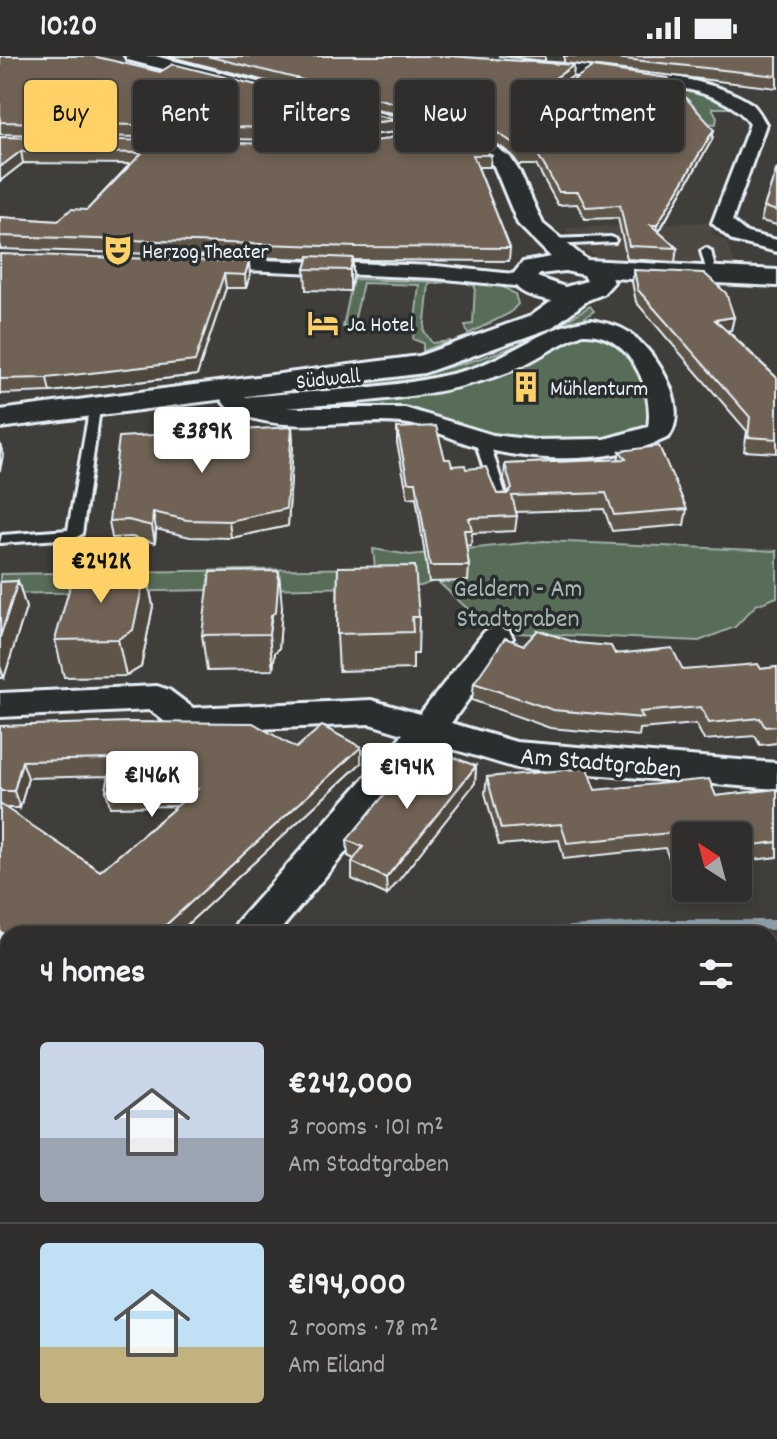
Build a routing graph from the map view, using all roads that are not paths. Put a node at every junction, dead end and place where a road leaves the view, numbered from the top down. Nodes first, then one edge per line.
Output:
1 (134, 56) edge
2 (108, 61) edge
3 (551, 62) edge
4 (510, 65) edge
5 (395, 131) edge
6 (395, 131) edge
7 (463, 152) edge
8 (540, 234) junction
9 (611, 240) dead end
10 (777, 246) edge
11 (179, 263) edge
12 (532, 277) junction
13 (587, 277) junction
14 (777, 278) edge
15 (509, 333) junction
16 (233, 396) junction
17 (94, 409) junction
18 (0, 419) edge
19 (482, 440) junction
20 (501, 503) edge
21 (2, 539) dead end
22 (497, 638) dead end
23 (0, 705) edge
24 (429, 728) junction
25 (777, 776) edge
26 (259, 926) edge

1 - 5 main road
2 - 6 main road
3 - 4 street
3 - 10 street
7 - 8 main road
8 - 9 lane
8 - 12 main road
8 - 13 main road
11 - 12 street
12 - 13 main road
12 - 15 main road, Südwall
13 - 14 main road
13 - 15 main road, Südwall
15 - 16 main road, Südwall
16 - 17 main road, Südwall
16 - 19 street
16 - 19 street
17 - 18 main road, Südwall
17 - 21 lane
19 - 20 lane
22 - 24 street
23 - 24 street, Am Stadtgraben
24 - 25 street, Am Stadtgraben
24 - 26 street

